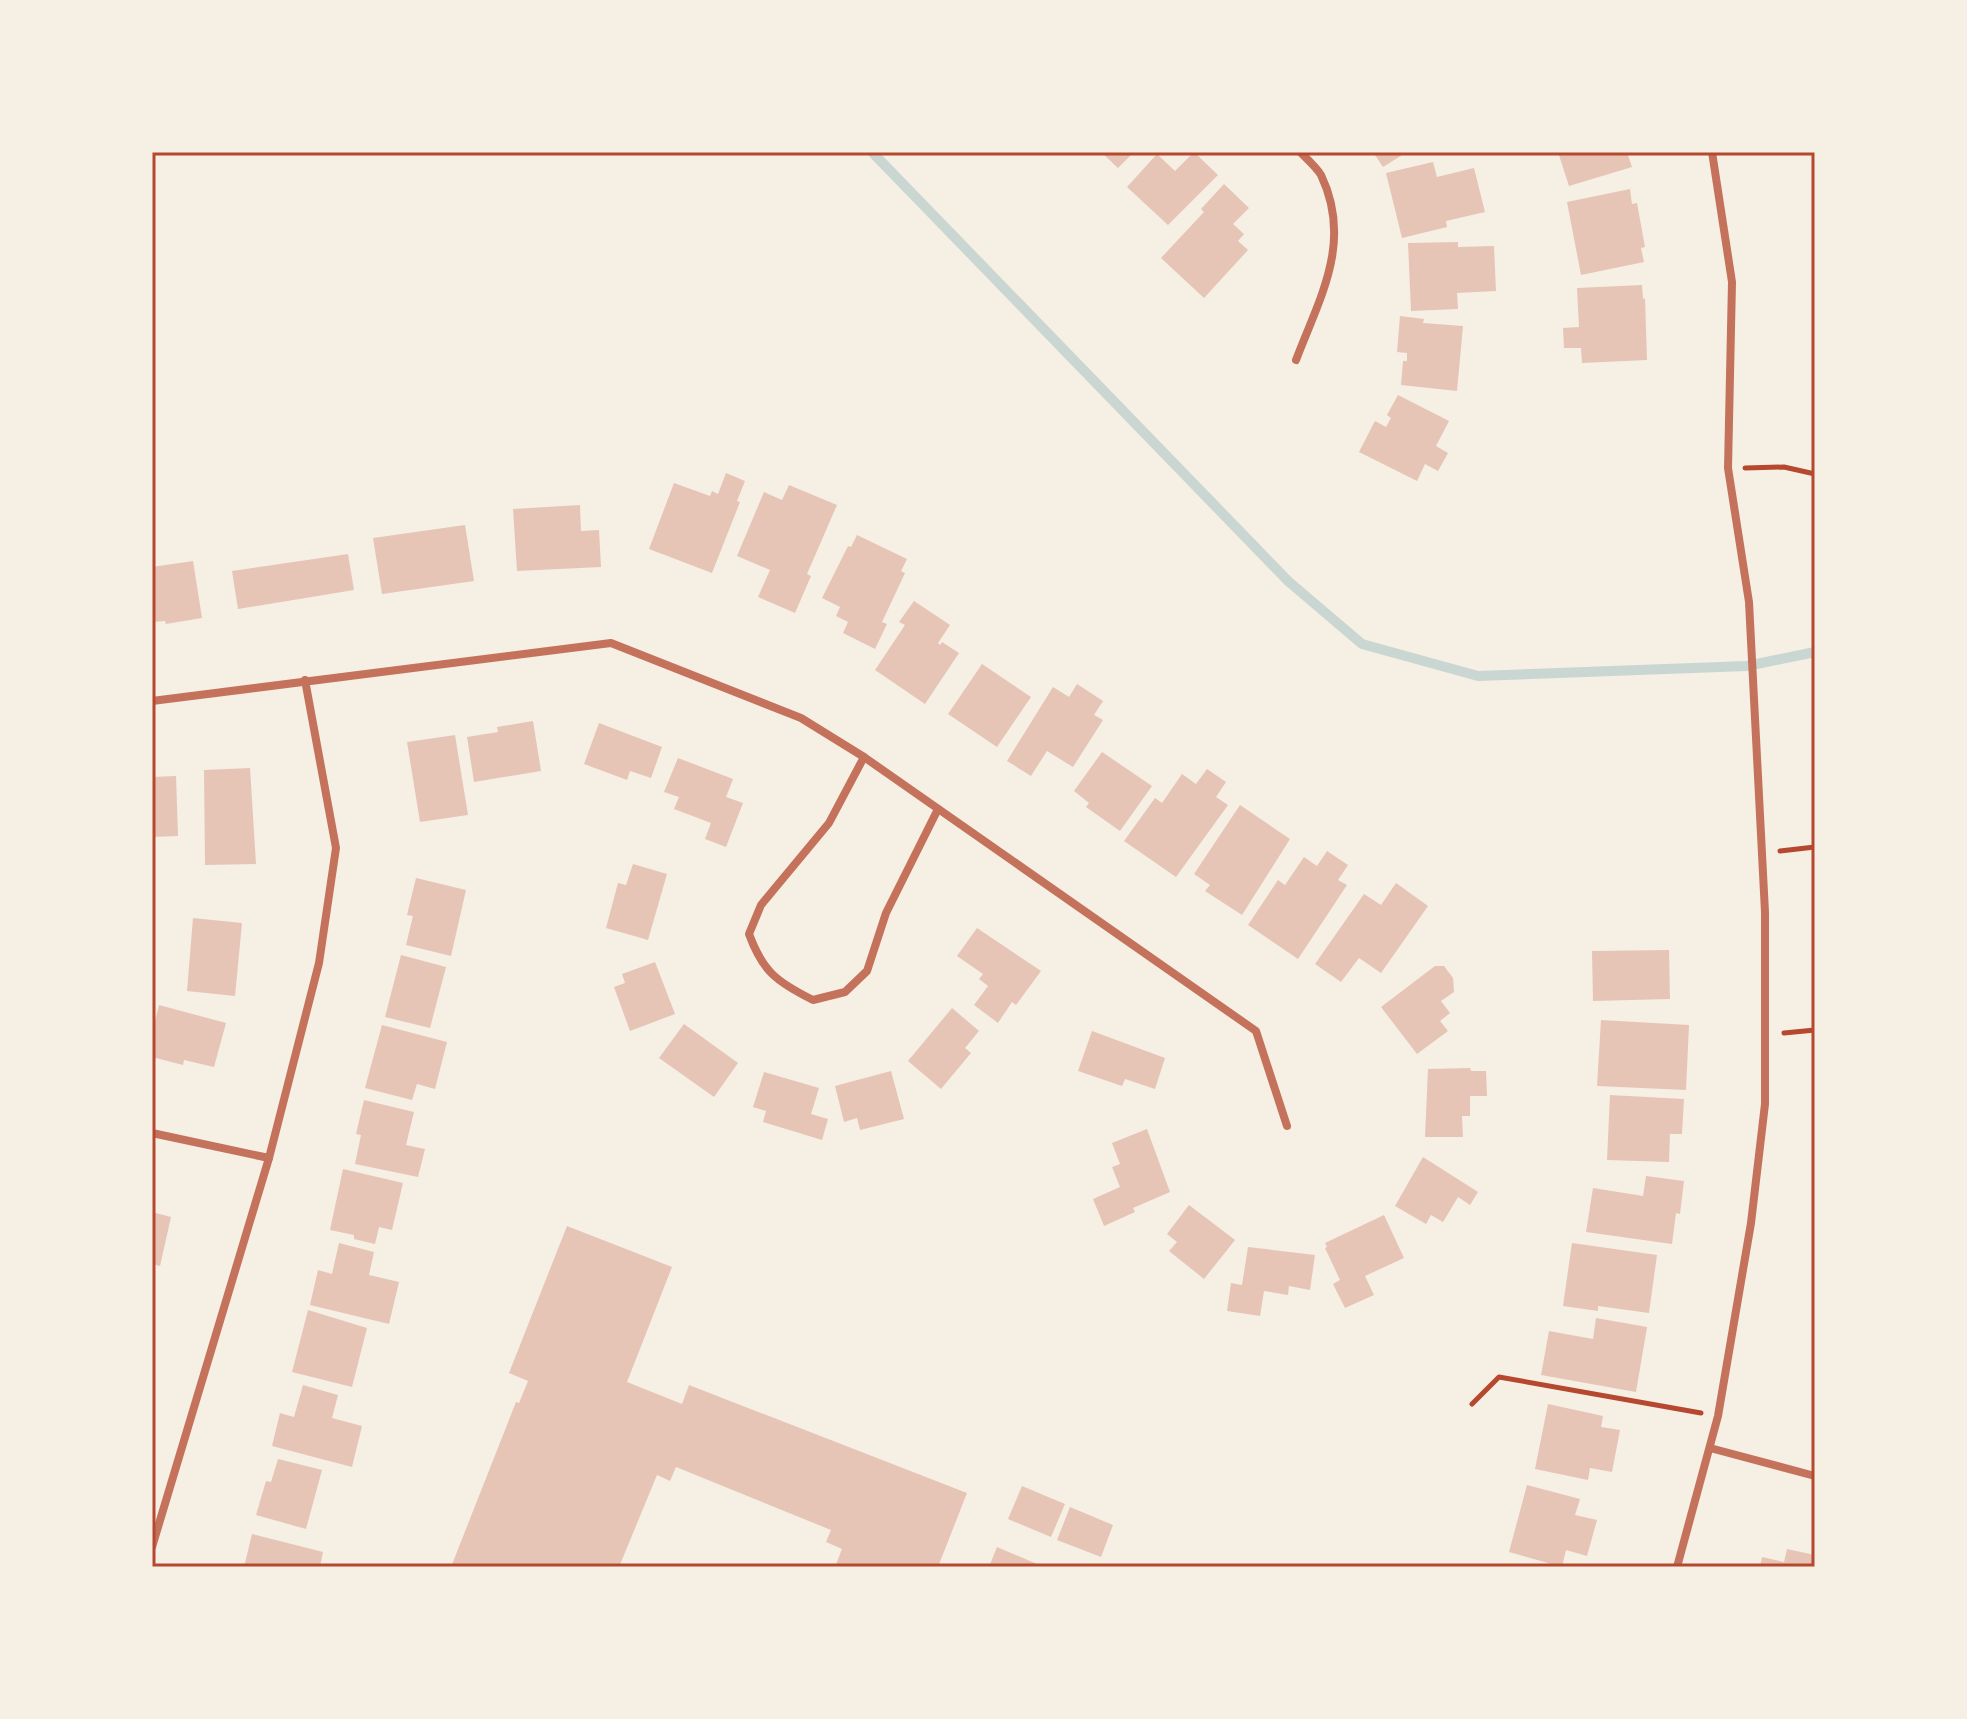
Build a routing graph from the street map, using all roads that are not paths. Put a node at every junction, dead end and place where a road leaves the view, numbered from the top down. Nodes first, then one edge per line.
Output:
1 (1300, 152) edge
2 (1712, 152) edge
3 (1296, 360) dead end
4 (305, 680) junction
5 (152, 701) edge
6 (864, 757) junction
7 (938, 809) junction
8 (1287, 1126) dead end
9 (152, 1133) edge
10 (269, 1158) junction
11 (1710, 1448) junction
12 (1815, 1476) edge
13 (152, 1547) edge
14 (1677, 1567) edge

1 - 3 street
2 - 11 street
4 - 5 street
4 - 6 street
4 - 10 street
6 - 7 street
6 - 7 street
7 - 8 street
9 - 10 street
10 - 13 street
11 - 12 street
11 - 14 street

